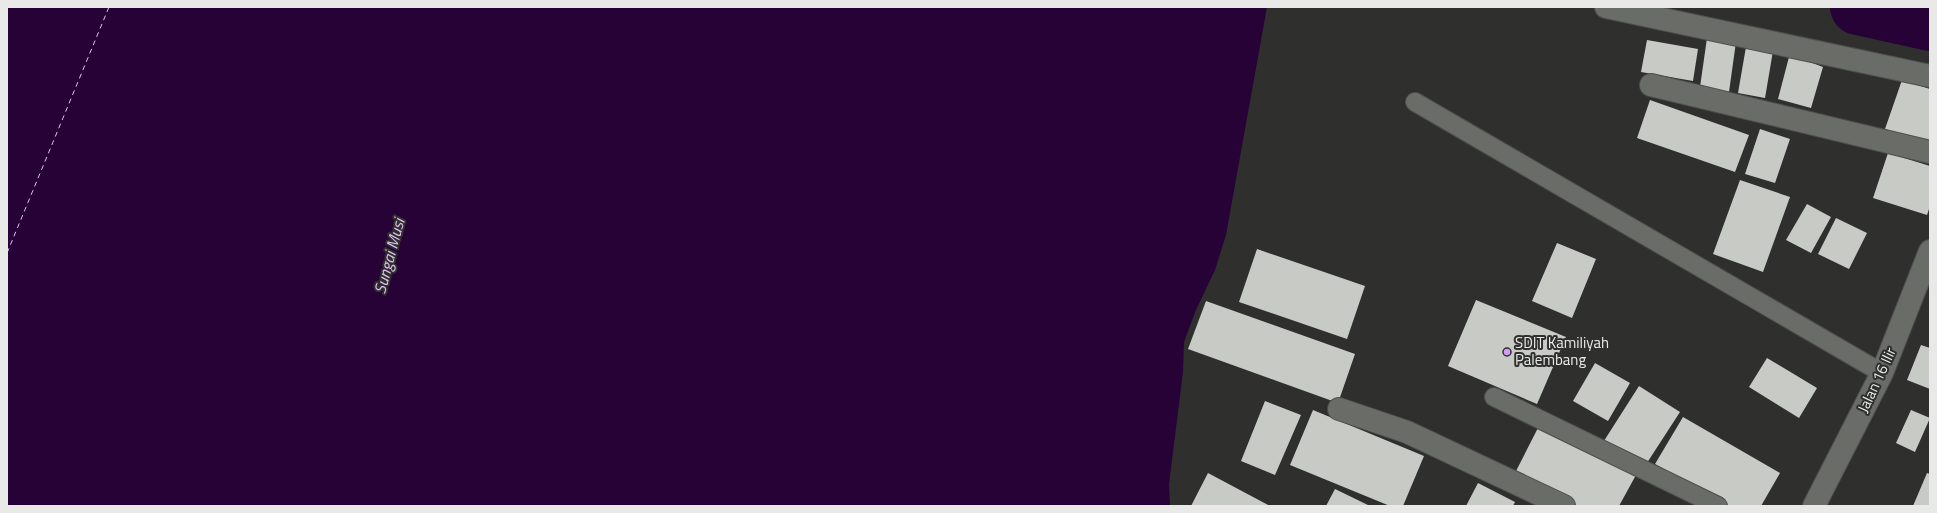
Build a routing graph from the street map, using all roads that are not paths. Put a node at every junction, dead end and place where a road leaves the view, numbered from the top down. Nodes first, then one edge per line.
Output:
1 (1606, 7) edge
2 (1930, 76) edge
3 (1651, 85) dead end
4 (1415, 102) dead end
5 (1930, 152) edge
6 (1930, 251) edge
7 (1882, 374) junction
8 (1494, 397) dead end
9 (1339, 409) dead end
10 (1564, 506) edge
11 (1718, 506) edge
12 (1814, 506) edge

1 - 2 street
3 - 5 street
4 - 7 lane
6 - 7 street, Jalan 16 Ilir
7 - 12 street, Jalan 16 Ilir
8 - 11 lane
9 - 10 street

